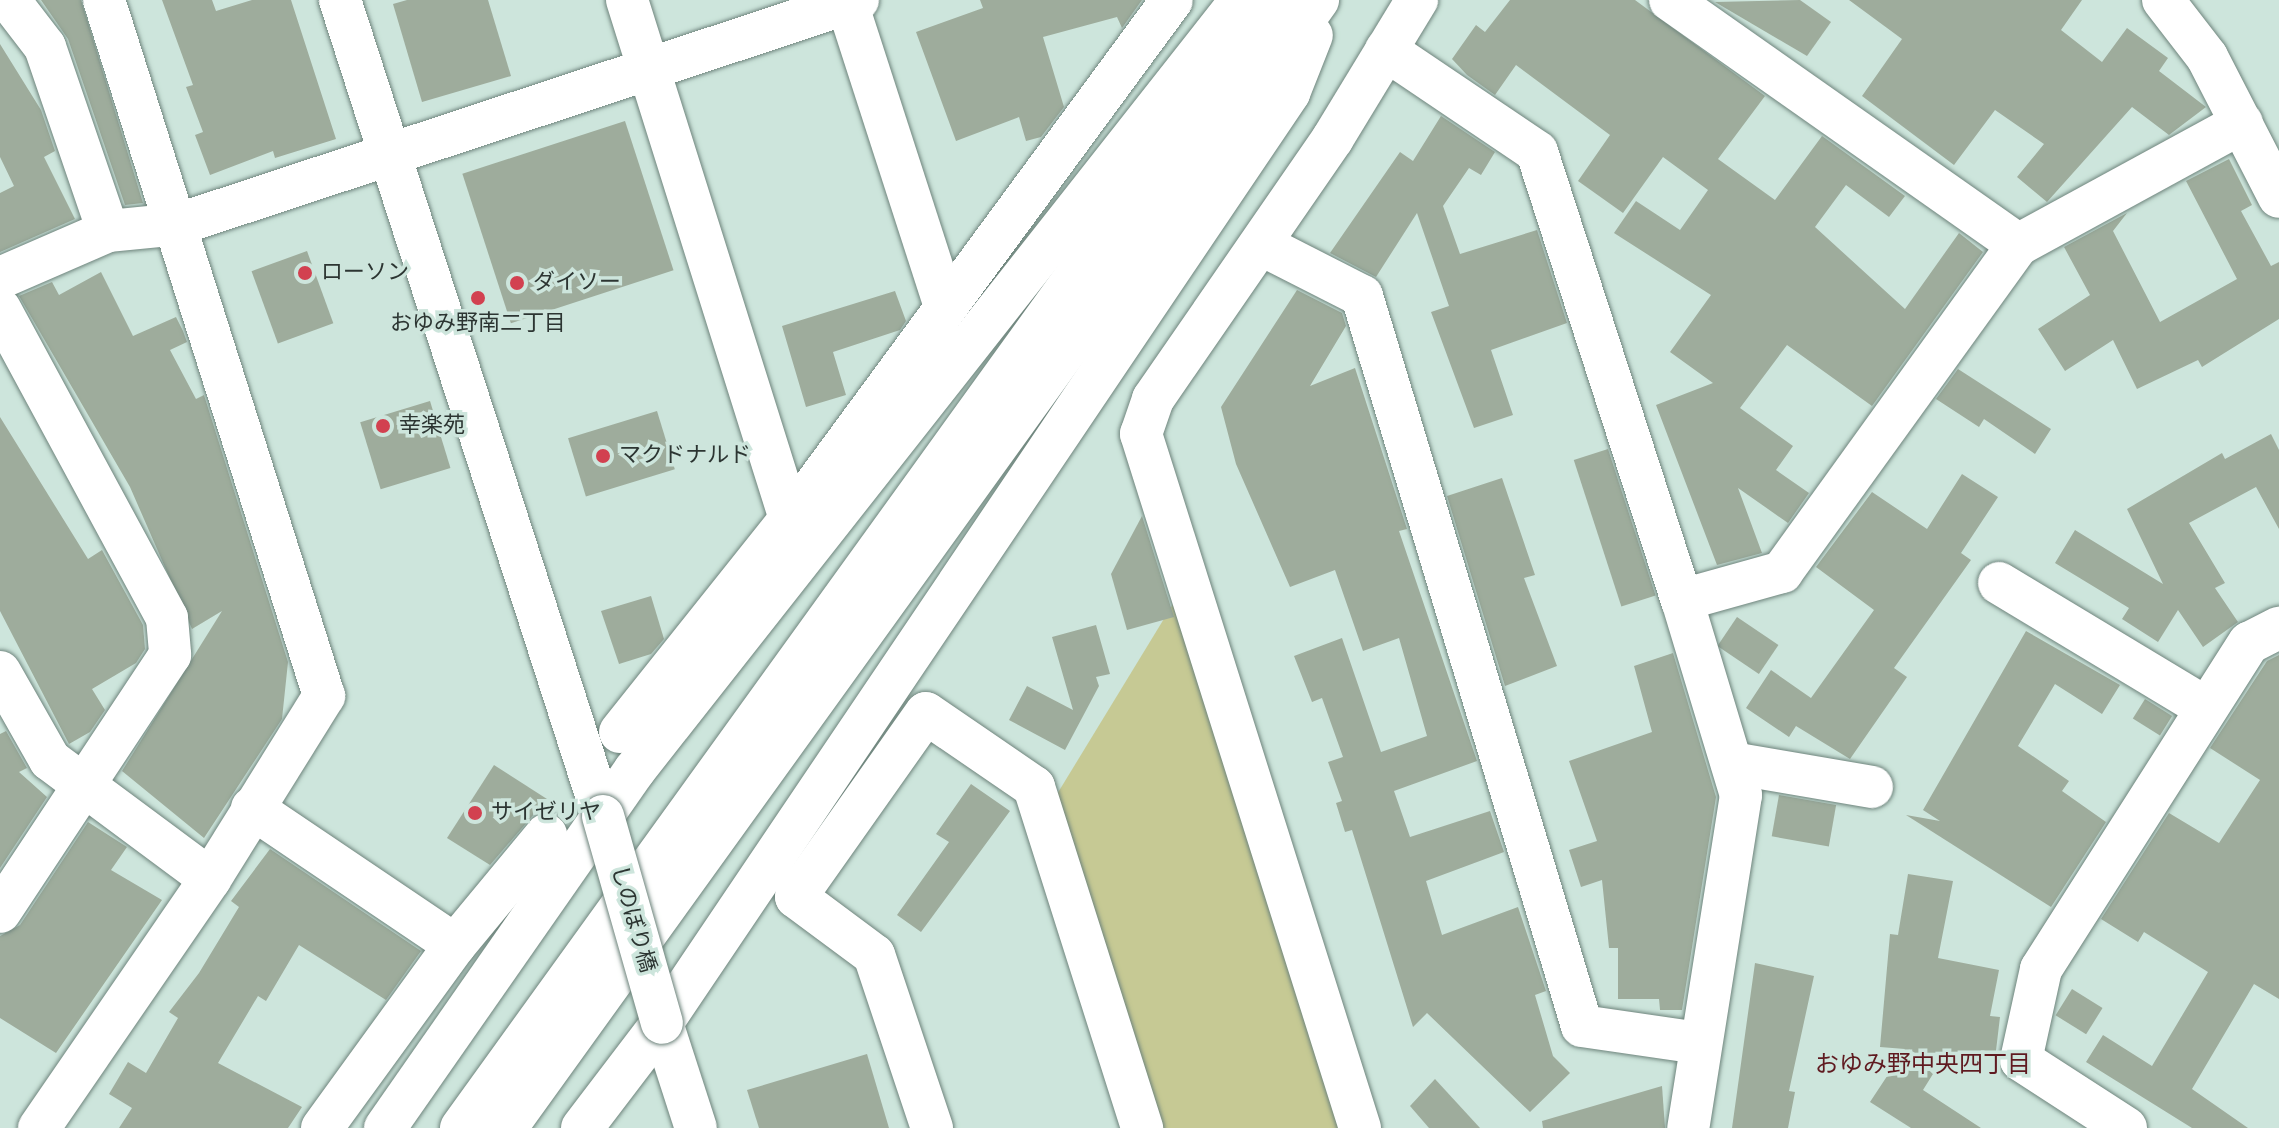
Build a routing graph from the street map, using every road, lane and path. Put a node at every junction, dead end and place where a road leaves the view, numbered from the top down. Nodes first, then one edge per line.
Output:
1 (9, 0) edge
2 (104, 0) edge
3 (340, 0) edge
4 (627, 0) edge
5 (1172, 0) edge
6 (1241, 0) edge
7 (1275, 0) edge
8 (1318, 0) edge
9 (1325, 0) edge
10 (1417, 0) edge
11 (1670, 0) edge
12 (2163, 0) edge
13 (850, 1) edge
14 (1386, 50) junction
15 (649, 69) junction
16 (2242, 123) junction
17 (388, 153) junction
18 (2279, 197) edge
19 (179, 224) junction
20 (108, 231) junction
21 (1262, 245) junction
22 (2018, 245) junction
23 (0, 278) edge
24 (944, 303) junction
25 (0, 309) edge
26 (790, 519) junction
27 (1999, 583) dead end
28 (1682, 600) junction
29 (2279, 628) edge
30 (0, 672) edge
31 (2206, 708) junction
32 (620, 732) dead end
33 (1732, 763) junction
34 (1872, 787) dead end
35 (84, 788) junction
36 (252, 808) junction
37 (603, 816) junction
38 (546, 835) dead end
39 (210, 879) junction
40 (0, 912) edge
41 (455, 945) junction
42 (662, 1023) junction
43 (1699, 1043) junction
44 (39, 1128) edge
45 (322, 1128) edge
46 (385, 1128) edge
47 (461, 1128) edge
48 (506, 1128) edge
49 (582, 1128) edge
50 (696, 1128) edge
51 (932, 1128) edge
52 (1142, 1128) edge
53 (1360, 1128) edge
54 (1688, 1128) edge
55 (2126, 1128) edge

1 - 20 street
2 - 19 street
3 - 17 street, しのぼり橋
4 - 15 street
5 - 24 street
6 - 37 street
7 - 47 street
8 - 48 street
9 - 42 street
10 - 14 street
11 - 22 street
12 - 16 street
13 - 15 street
13 - 24 street
14 - 21 street
14 - 28 street
15 - 17 street
15 - 26 street
16 - 18 street
16 - 22 street
17 - 19 street
17 - 37 street, しのぼり橋
19 - 20 street
19 - 36 street
20 - 23 street
21 - 43 street
21 - 53 street
22 - 28 street
24 - 26 street
25 - 35 street
26 - 32 street
27 - 31 street
28 - 33 street
29 - 31 street
30 - 35 street
31 - 55 street
33 - 34 street
33 - 43 street
35 - 39 street
35 - 40 street
36 - 39 street
36 - 41 street
37 - 42 street, しのぼり橋, bridge
37 - 46 street
38 - 41 street
39 - 44 street
41 - 45 street
42 - 49 street
42 - 50 street, しのぼり橋
43 - 54 street
51 - 52 street

